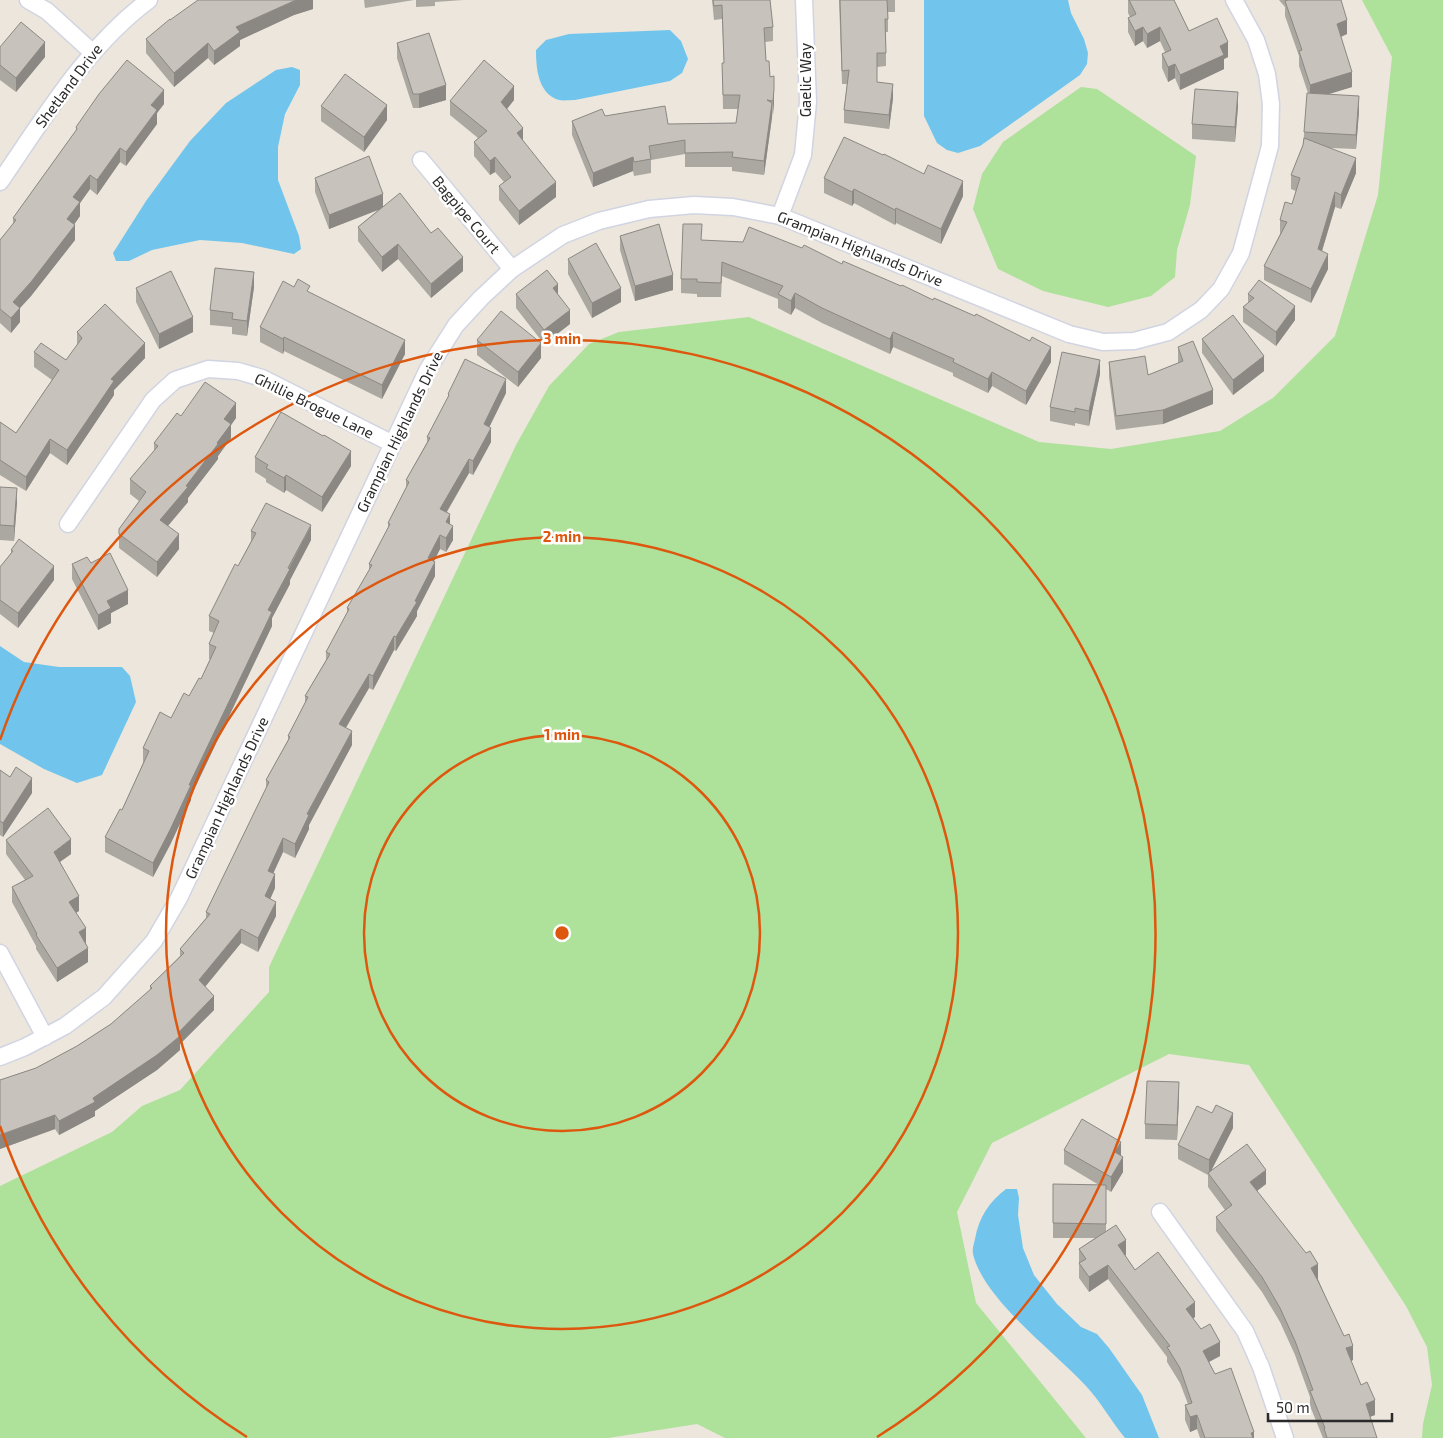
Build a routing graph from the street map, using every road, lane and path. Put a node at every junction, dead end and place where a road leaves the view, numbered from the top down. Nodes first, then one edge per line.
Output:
1 (28, 0) edge
2 (150, 0) edge
3 (804, 0) edge
4 (1234, 0) edge
5 (92, 52) junction
6 (420, 160) dead end
7 (0, 182) edge
8 (780, 216) junction
9 (512, 269) junction
10 (393, 444) junction
11 (68, 524) dead end
12 (0, 953) edge
13 (45, 1037) junction
14 (0, 1057) edge
15 (1160, 1212) dead end
16 (1285, 1438) edge

1 - 5 street
2 - 5 street, Shetland Drive
3 - 8 street, Gaelic Way
4 - 8 street, Grampian Highlands Drive
5 - 7 street, Shetland Drive
6 - 9 street, Bagpipe Court
8 - 9 street, Grampian Highlands Drive
9 - 10 street, Grampian Highlands Drive
10 - 11 street, Ghillie Brogue Lane
10 - 13 street, Grampian Highlands Drive
12 - 13 street
13 - 14 street, Grampian Highlands Drive
15 - 16 street

